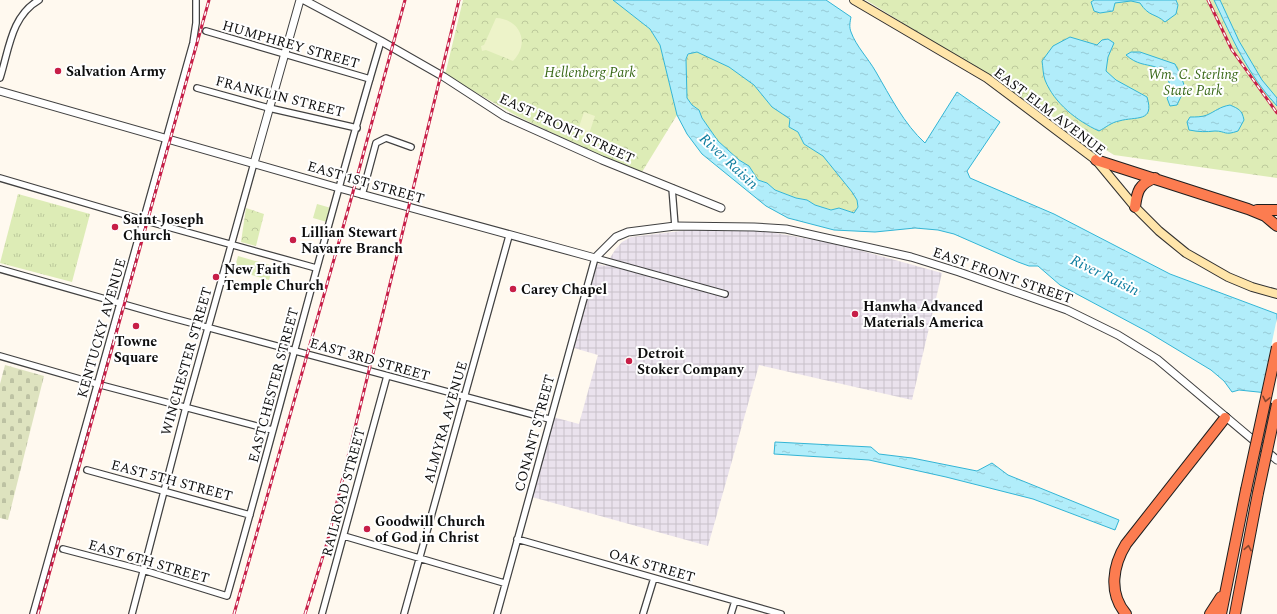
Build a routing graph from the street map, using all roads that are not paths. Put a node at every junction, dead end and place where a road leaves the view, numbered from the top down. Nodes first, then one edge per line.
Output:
1 (39, 0) edge
2 (196, 0) edge
3 (300, 0) edge
4 (304, 0) edge
5 (854, 0) edge
6 (206, 32) dead end
7 (381, 41) junction
8 (284, 53) junction
9 (0, 78) edge
10 (370, 79) junction
11 (197, 88) dead end
12 (0, 92) edge
13 (269, 108) junction
14 (357, 128) junction
15 (165, 139) junction
16 (411, 147) dead end
17 (1096, 160) junction
18 (254, 163) junction
19 (0, 178) edge
20 (1155, 178) junction
21 (339, 188) junction
22 (672, 188) junction
23 (362, 195) junction
24 (1135, 207) junction
25 (721, 208) dead end
26 (1248, 209) junction
27 (1277, 210) edge
28 (143, 220) junction
29 (675, 226) junction
30 (1277, 226) edge
31 (509, 236) junction
32 (232, 245) junction
33 (595, 258) junction
34 (316, 268) junction
35 (0, 269) edge
36 (725, 294) dead end
37 (1277, 294) edge
38 (120, 302) junction
39 (209, 328) junction
40 (1277, 347) edge
41 (295, 351) junction
42 (0, 356) edge
43 (387, 376) junction
44 (97, 384) junction
45 (465, 398) junction
46 (1277, 404) edge
47 (186, 407) junction
48 (1225, 418) junction
49 (549, 420) junction
50 (272, 430) junction
51 (1277, 460) edge
52 (86, 470) dead end
53 (164, 490) junction
54 (250, 515) junction
55 (344, 536) junction
56 (518, 539) junction
57 (64, 550) dead end
58 (420, 558) junction
59 (1231, 564) junction
60 (142, 570) junction
61 (1243, 574) junction
62 (654, 578) junction
63 (504, 583) junction
64 (227, 596) joint
65 (734, 601) junction
66 (33, 614) edge
67 (132, 614) edge
68 (322, 614) edge
69 (404, 614) edge
70 (497, 614) edge
71 (643, 614) edge
72 (731, 614) edge
73 (781, 614) edge
74 (1126, 614) edge
75 (1210, 614) edge
76 (1221, 614) edge
77 (1235, 614) edge
78 (1241, 614) edge

1 - 9 street
2 - 15 street, KENTUCKY AVENUE
3 - 8 street, WINCHESTER STREET
4 - 7 street, EAST FRONT STREET
5 - 17 main road, EAST ELM AVENUE
6 - 8 street, HUMPHREY STREET
7 - 10 street, EASTCHESTER STREET
7 - 22 street, EAST FRONT STREET
8 - 10 street, HUMPHREY STREET
8 - 13 street, WINCHESTER STREET
10 - 14 street, EASTCHESTER STREET
11 - 13 street, FRANKLIN STREET
12 - 15 street, EAST 1ST STREET
13 - 14 street, FRANKLIN STREET
13 - 18 street, WINCHESTER STREET
14 - 21 street, EASTCHESTER STREET
15 - 18 street, EAST 1ST STREET
15 - 28 street, KENTUCKY AVENUE
16 - 23 street
17 - 20 highway
17 - 24 main road, EAST ELM AVENUE
18 - 21 street, EAST 1ST STREET
18 - 32 street, WINCHESTER STREET
19 - 28 street
20 - 24 highway
20 - 26 highway
21 - 23 street, EAST 1ST STREET
21 - 34 street, EASTCHESTER STREET
22 - 25 street, EAST FRONT STREET
22 - 29 street
23 - 31 street, EAST 1ST STREET
24 - 37 main road, EAST ELM AVENUE
26 - 27 highway
26 - 30 highway
28 - 32 street
28 - 38 street, KENTUCKY AVENUE
29 - 33 street, EAST FRONT STREET
29 - 48 street, EAST FRONT STREET
31 - 33 street, EAST 1ST STREET
31 - 45 street, ALMYRA AVENUE
32 - 34 street
32 - 39 street, WINCHESTER STREET
33 - 36 street, EAST 1ST STREET
33 - 49 street, CONANT STREET
34 - 41 street, EASTCHESTER STREET
35 - 38 street, EAST 3RD STREET
38 - 39 street, EAST 3RD STREET
38 - 44 street, KENTUCKY AVENUE
39 - 41 street, EAST 3RD STREET
39 - 47 street, WINCHESTER STREET
40 -> 59 highway, bridge
41 - 43 street, EAST 3RD STREET
41 - 50 street, EASTCHESTER STREET
42 - 44 street
43 - 45 street, EAST 3RD STREET
43 - 55 street, RAILROAD STREET
44 - 47 street
44 - 66 street, KENTUCKY AVENUE
45 - 49 street, EAST 3RD STREET
45 - 58 street, ALMYRA AVENUE
61 -> 46 highway, bridge
47 - 50 street
47 - 53 street, WINCHESTER STREET
48 - 51 street, EAST FRONT STREET
48 - 74 highway
49 - 56 street, CONANT STREET
50 - 54 street, EASTCHESTER STREET
52 - 53 street, EAST 5TH STREET
53 - 54 street, EAST 5TH STREET
53 - 60 street, WINCHESTER STREET
54 - 64 street, EASTCHESTER STREET
55 - 58 street
55 - 68 street, RAILROAD STREET
56 - 62 street, OAK STREET
56 - 63 street, CONANT STREET
57 - 60 street, EAST 6TH STREET
58 - 63 street
58 - 69 street, ALMYRA AVENUE
59 - 75 highway
59 - 76 highway
60 - 64 street, EAST 6TH STREET
60 - 67 street, WINCHESTER STREET
61 - 77 highway
61 - 78 highway
62 - 65 street, OAK STREET
62 - 71 street
63 - 70 street, CONANT STREET
65 - 72 street
65 - 73 street, OAK STREET

